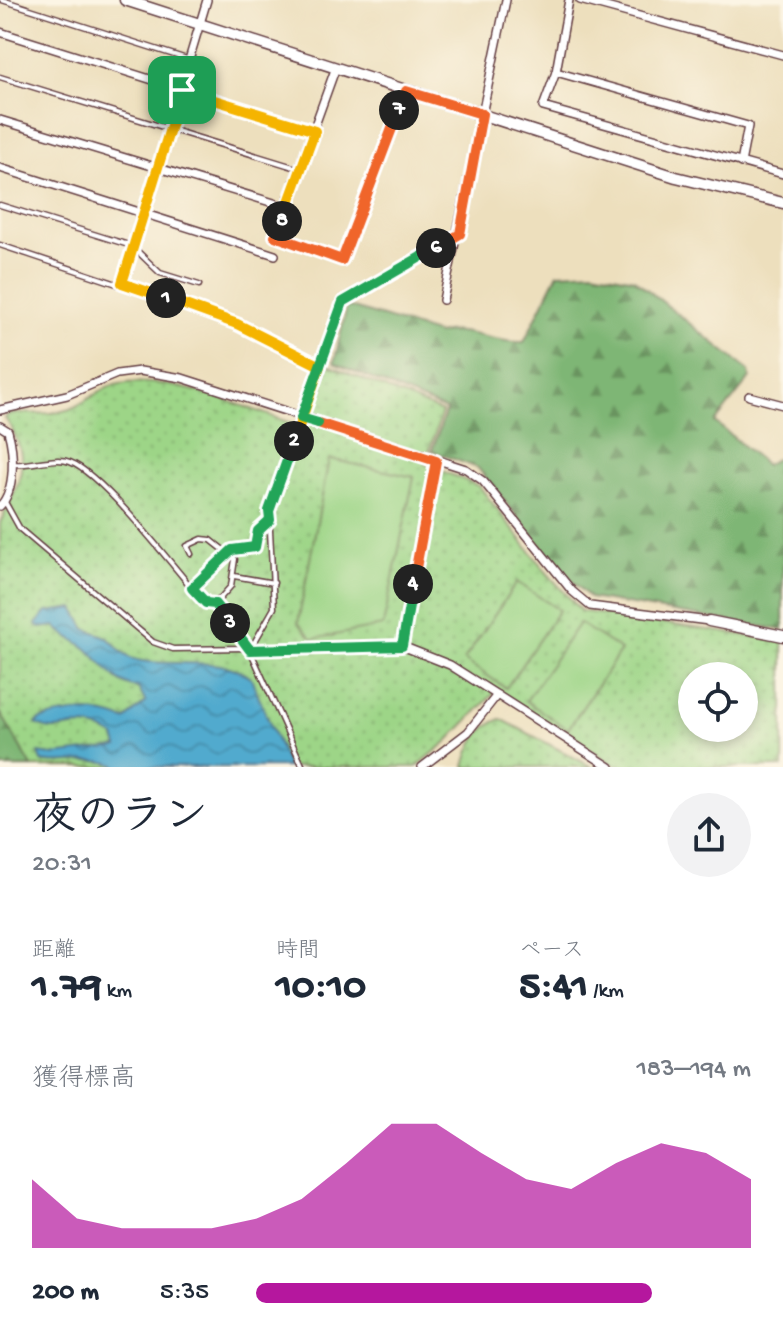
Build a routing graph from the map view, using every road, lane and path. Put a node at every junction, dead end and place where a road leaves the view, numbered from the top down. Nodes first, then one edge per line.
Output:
1 (2, 0) edge
2 (125, 0) edge
3 (207, 0) edge
4 (506, 0) edge
5 (569, 0) edge
6 (580, 0) edge
7 (203, 24) junction
8 (0, 32) edge
9 (783, 55) edge
10 (191, 60) junction
11 (336, 67) junction
12 (556, 72) junction
13 (0, 77) edge
14 (182, 90) junction
15 (406, 91) junction
16 (482, 114) junction
17 (0, 120) edge
18 (169, 129) junction
19 (315, 131) junction
20 (741, 163) junction
21 (0, 168) edge
22 (156, 168) junction
23 (301, 169) junction
24 (783, 174) edge
25 (783, 203) edge
26 (0, 205) edge
27 (287, 207) junction
28 (143, 212) junction
29 (460, 234) junction
30 (0, 245) edge
31 (132, 246) junction
32 (275, 255) dead end
33 (122, 283) junction
34 (199, 285) dead end
35 (443, 300) dead end
36 (320, 366) junction
37 (749, 396) dead end
38 (783, 405) edge
39 (0, 410) edge
40 (301, 418) junction
41 (0, 426) edge
42 (436, 461) junction
43 (15, 464) junction
44 (2, 504) edge
45 (270, 520) junction
46 (229, 552) junction
47 (191, 554) dead end
48 (234, 576) junction
49 (274, 583) junction
50 (192, 588) junction
51 (215, 604) junction
52 (709, 621) joint
53 (783, 636) edge
54 (402, 646) junction
55 (250, 650) junction
56 (497, 695) junction
57 (303, 767) edge
58 (422, 767) edge
59 (610, 767) edge

1 - 10 lane
2 - 7 street
3 - 7 street
4 - 16 street
5 - 12 street
6 - 9 street
7 - 10 street
7 - 11 street
8 - 14 street
10 - 14 street
11 - 15 street
11 - 19 street
12 - 20 street
12 - 20 street
13 - 18 lane
14 - 18 street
14 - 19 street
15 - 16 street
15 - 27 street
16 - 25 street
16 - 29 street
17 - 22 street
18 - 22 street
18 - 23 lane
19 - 23 street
20 - 24 street
21 - 28 street
22 - 27 street
22 - 28 street
23 - 27 street
26 - 31 lane
28 - 31 street
28 - 32 street
29 - 35 street
29 - 36 street
30 - 33 lane
31 - 33 street
31 - 34 lane
33 - 36 lane
36 - 40 street
37 - 38 street
39 - 40 street
40 - 42 street
40 - 45 lane
41 - 43 street
42 - 52 street
42 - 54 lane
43 - 44 street
43 - 50 lane
44 - 55 lane
45 - 46 lane
45 - 49 lane
46 - 47 lane
46 - 48 lane
46 - 50 lane
48 - 49 lane
48 - 51 lane
49 - 55 lane
50 - 51 lane
51 - 55 lane
52 - 53 street
54 - 55 lane
54 - 56 street
55 - 57 lane
56 - 58 street
56 - 59 street

